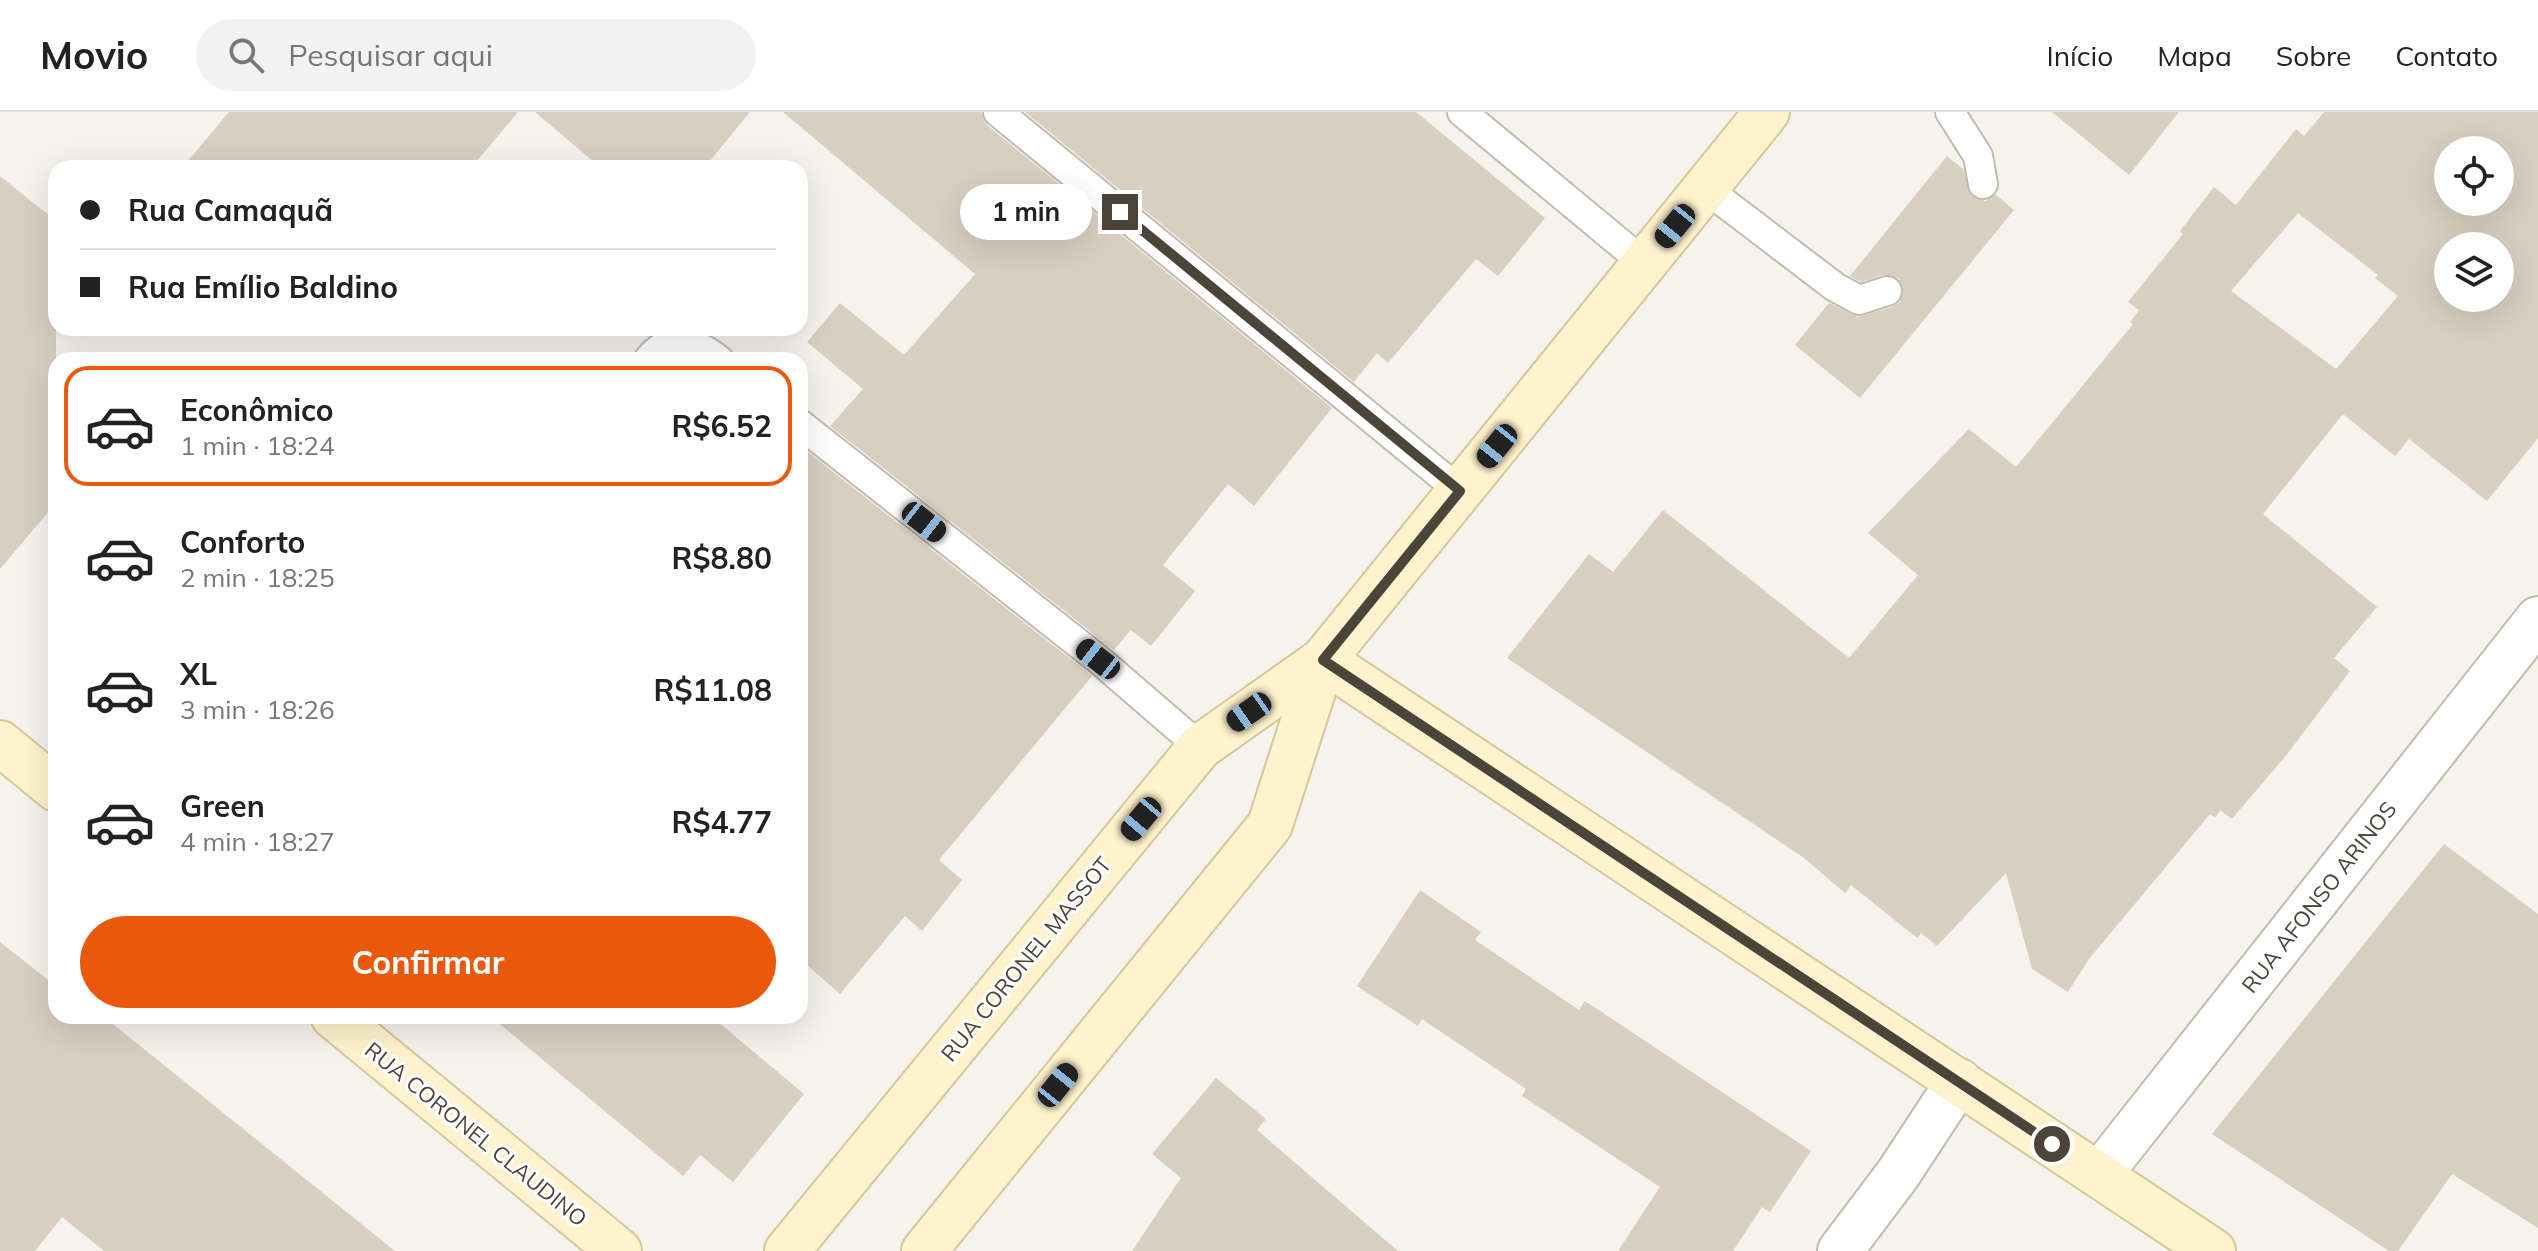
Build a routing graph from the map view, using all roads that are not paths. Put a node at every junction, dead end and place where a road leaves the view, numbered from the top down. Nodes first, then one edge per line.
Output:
1 (998, 112) edge
2 (1462, 112) edge
3 (1767, 112) edge
4 (1950, 112) edge
5 (1983, 184) dead end
6 (1705, 188) junction
7 (1644, 263) junction
8 (1887, 291) dead end
9 (654, 352) edge
10 (709, 352) edge
11 (808, 430) edge
12 (1460, 491) junction
13 (2538, 619) edge
14 (1323, 660) junction
15 (0, 743) edge
16 (1200, 747) junction
17 (48, 782) edge
18 (343, 1024) edge
19 (1959, 1081) junction
20 (2099, 1175) junction
21 (619, 1251) edge
22 (787, 1251) edge
23 (924, 1251) edge
24 (1840, 1251) edge
25 (2213, 1251) edge

1 - 12 lane
2 - 7 lane
3 - 6 street, RUA CORONEL MASSOT
4 - 5 lane
6 - 7 street, RUA CORONEL MASSOT
6 - 8 lane
7 - 12 street, RUA CORONEL MASSOT
9 - 10 lane
11 - 16 lane
12 - 14 street, RUA CORONEL MASSOT
13 - 20 street, RUA AFONSO ARINOS
14 - 16 street, RUA CORONEL MASSOT
14 - 19 street
14 - 23 street, RUA CORONEL MASSOT
15 - 17 street
16 - 22 street, RUA CORONEL MASSOT
18 - 21 street, RUA CORONEL CLAUDINO
19 - 20 street
19 - 24 street
20 - 25 street

